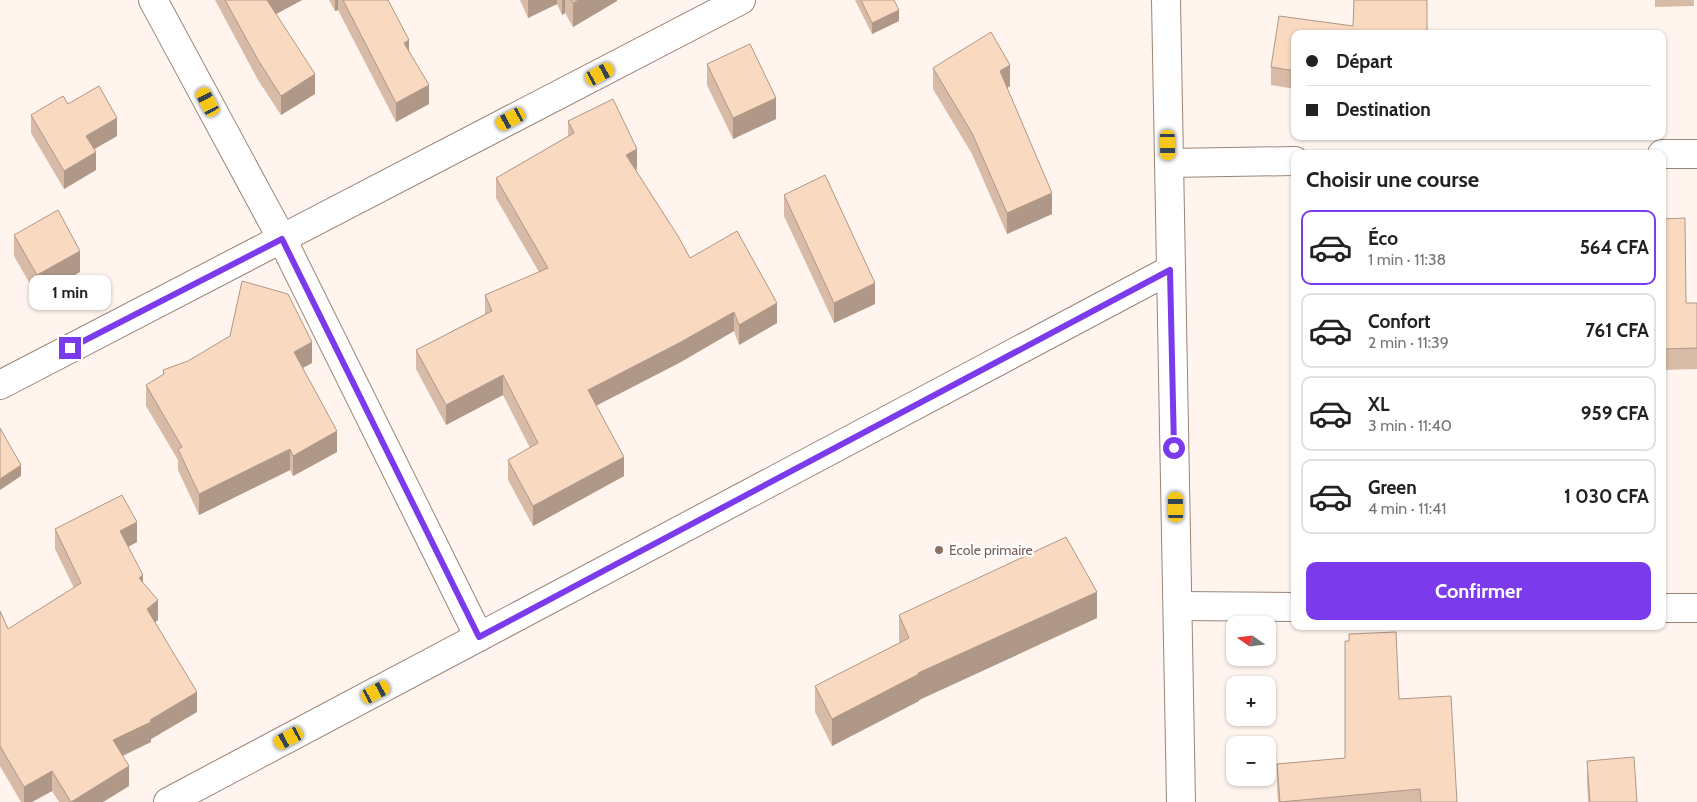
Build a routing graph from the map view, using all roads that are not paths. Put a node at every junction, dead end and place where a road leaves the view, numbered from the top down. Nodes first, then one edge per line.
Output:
1 (153, 0) edge
2 (741, 0) edge
3 (1166, 0) edge
4 (1666, 154) edge
5 (1697, 154) edge
6 (1291, 161) edge
7 (1168, 163) junction
8 (282, 239) junction
9 (1170, 270) junction
10 (0, 385) edge
11 (1178, 606) junction
12 (1291, 607) edge
13 (1666, 608) edge
14 (1697, 608) edge
15 (479, 637) junction
16 (168, 802) edge
17 (1181, 802) edge

1 - 8 street
2 - 8 street
3 - 7 street
4 - 5 street
6 - 7 street
7 - 9 street
8 - 10 street
8 - 15 street
9 - 11 street
9 - 15 street
11 - 12 street
11 - 17 street
13 - 14 street
15 - 16 street

